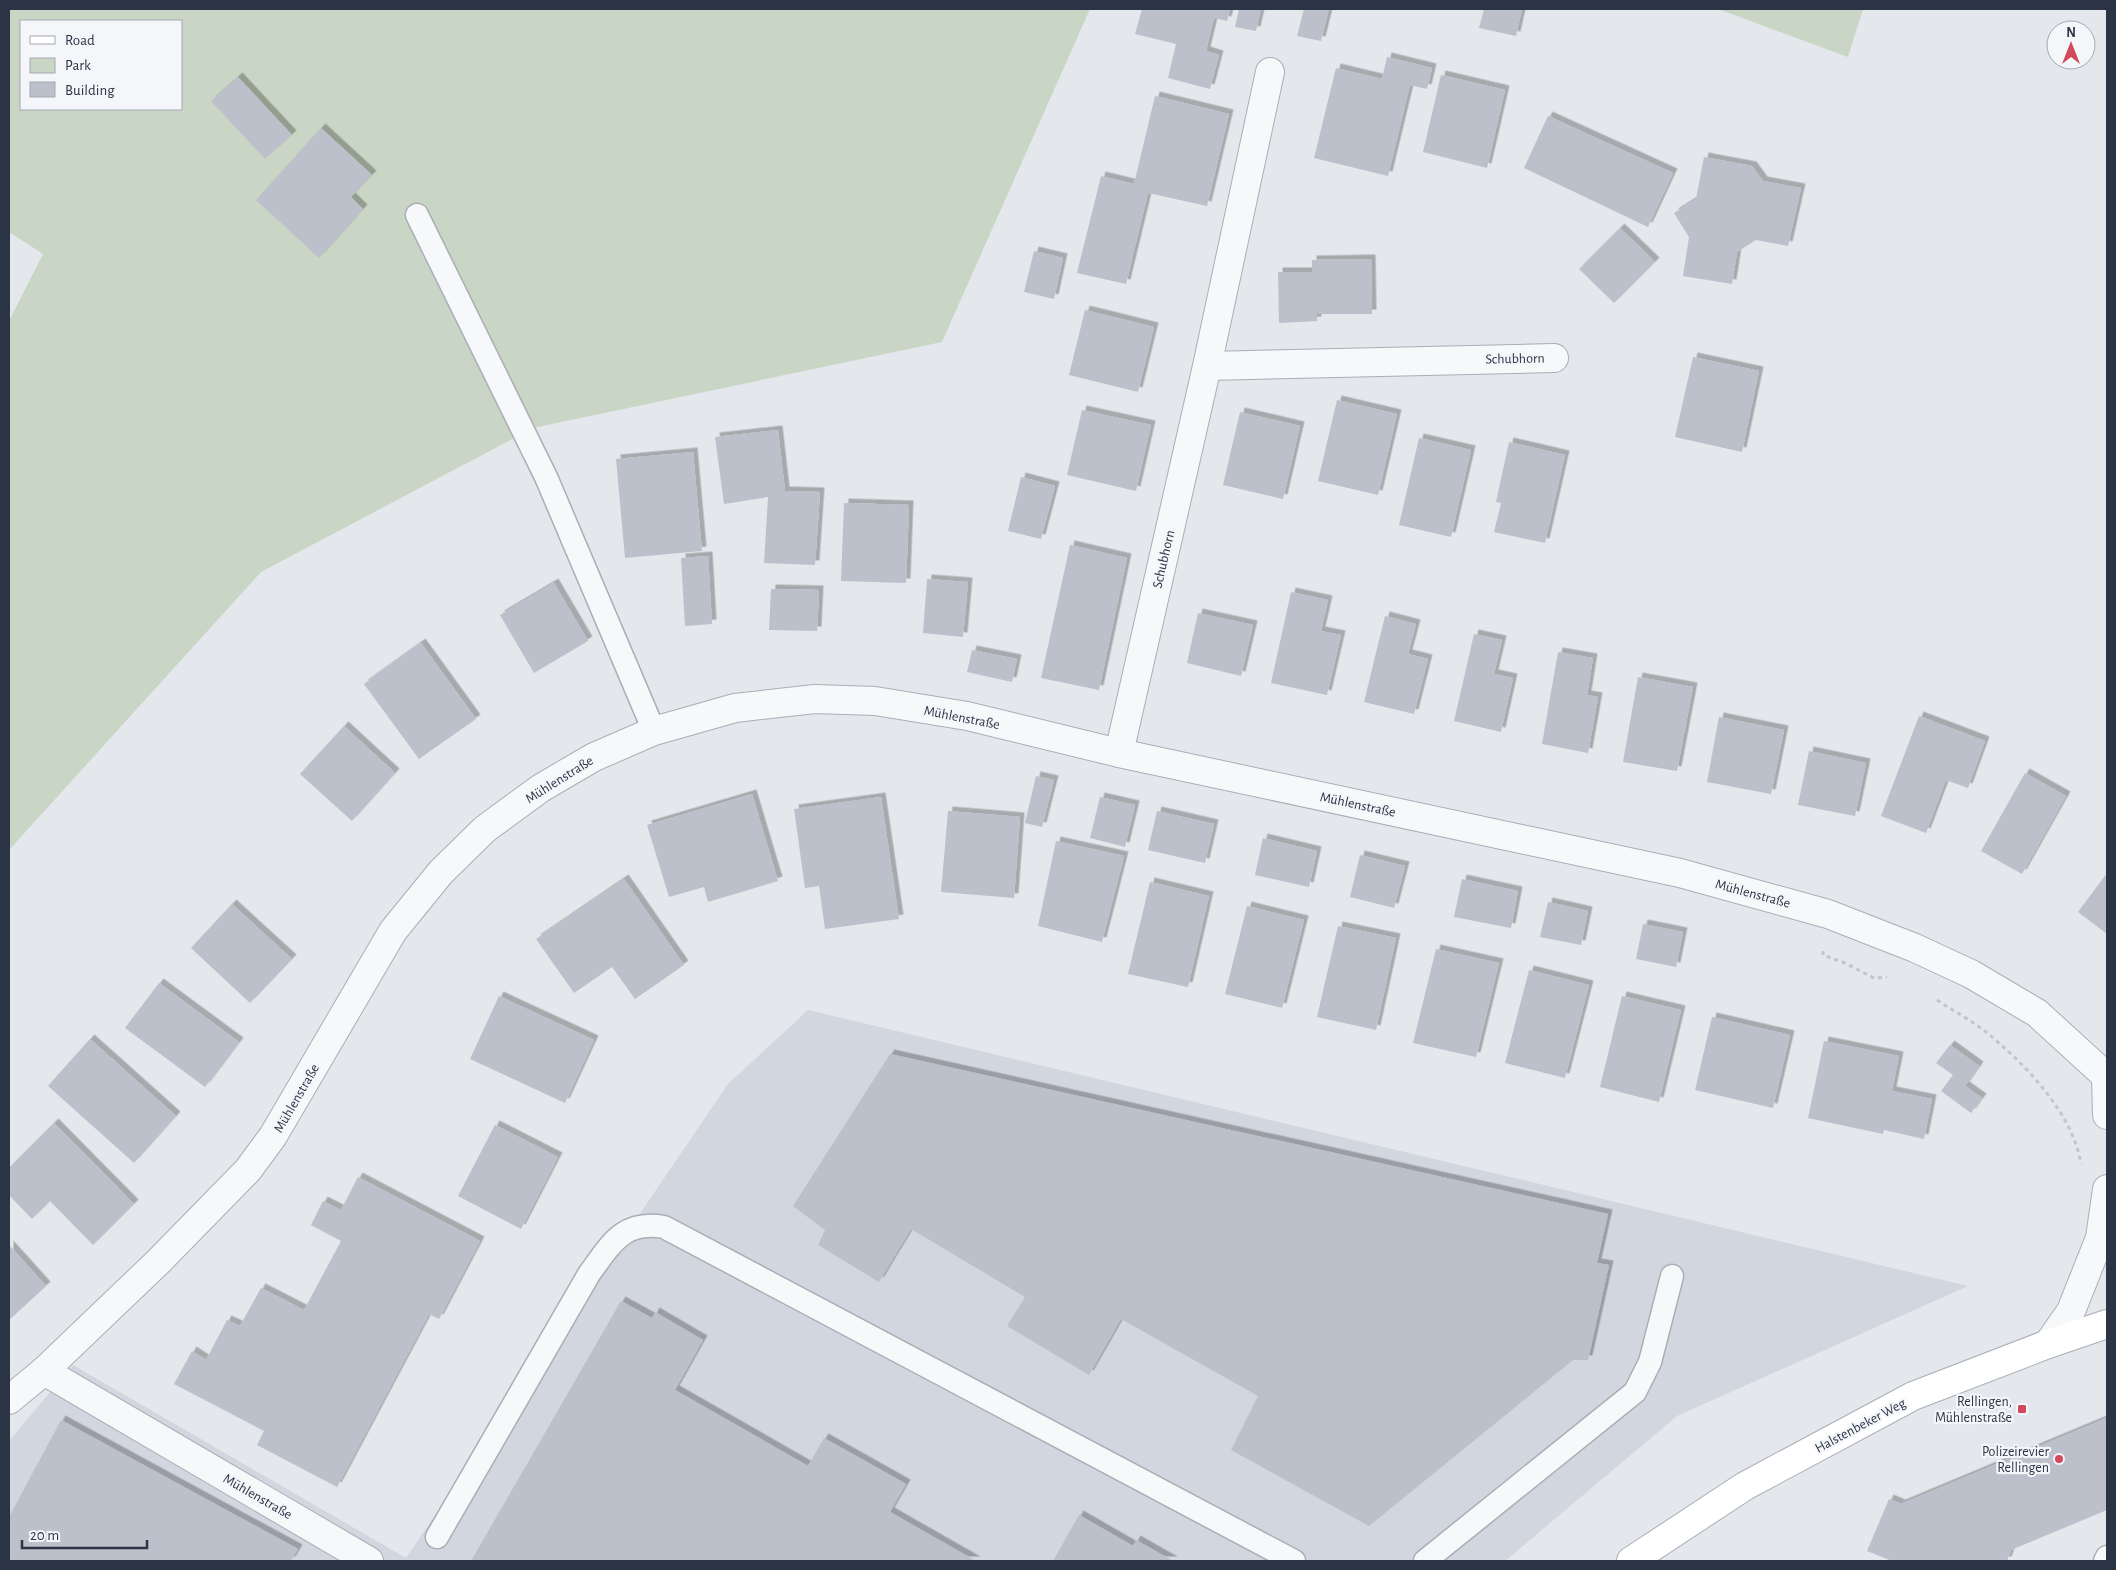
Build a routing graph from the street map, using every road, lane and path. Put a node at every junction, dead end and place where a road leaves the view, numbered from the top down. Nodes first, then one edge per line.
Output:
1 (1270, 72) dead end
2 (417, 215) dead end
3 (1554, 358) dead end
4 (1207, 366) junction
5 (654, 731) junction
6 (1119, 752) junction
7 (1828, 914) junction
8 (1891, 976) dead end
9 (1934, 998) dead end
10 (2106, 1076) edge
11 (2107, 1115) edge
12 (2081, 1173) dead end
13 (2107, 1189) edge
14 (1672, 1276) dead end
15 (2107, 1324) edge
16 (2048, 1344) junction
17 (44, 1371) junction
18 (9, 1400) edge
19 (437, 1537) dead end
20 (2107, 1557) edge
21 (369, 1561) edge
22 (1294, 1561) edge
23 (1425, 1561) edge
24 (1631, 1561) edge
25 (2106, 1561) edge

1 - 4 street, Schubhorn
2 - 5 lane
3 - 4 street, Schubhorn
4 - 6 street, Schubhorn
5 - 6 street, Mühlenstraße
5 - 17 street, Mühlenstraße
6 - 7 street, Mühlenstraße
7 - 8 path
7 - 10 street, Mühlenstraße
9 - 12 path
10 - 11 street, Mühlenstraße
13 - 16 street
14 - 23 lane
15 - 16 main road, Halstenbeker Weg
16 - 24 main road, Halstenbeker Weg
17 - 18 street, Mühlenstraße
17 - 21 street, Mühlenstraße
19 - 22 lane
20 - 25 lane

